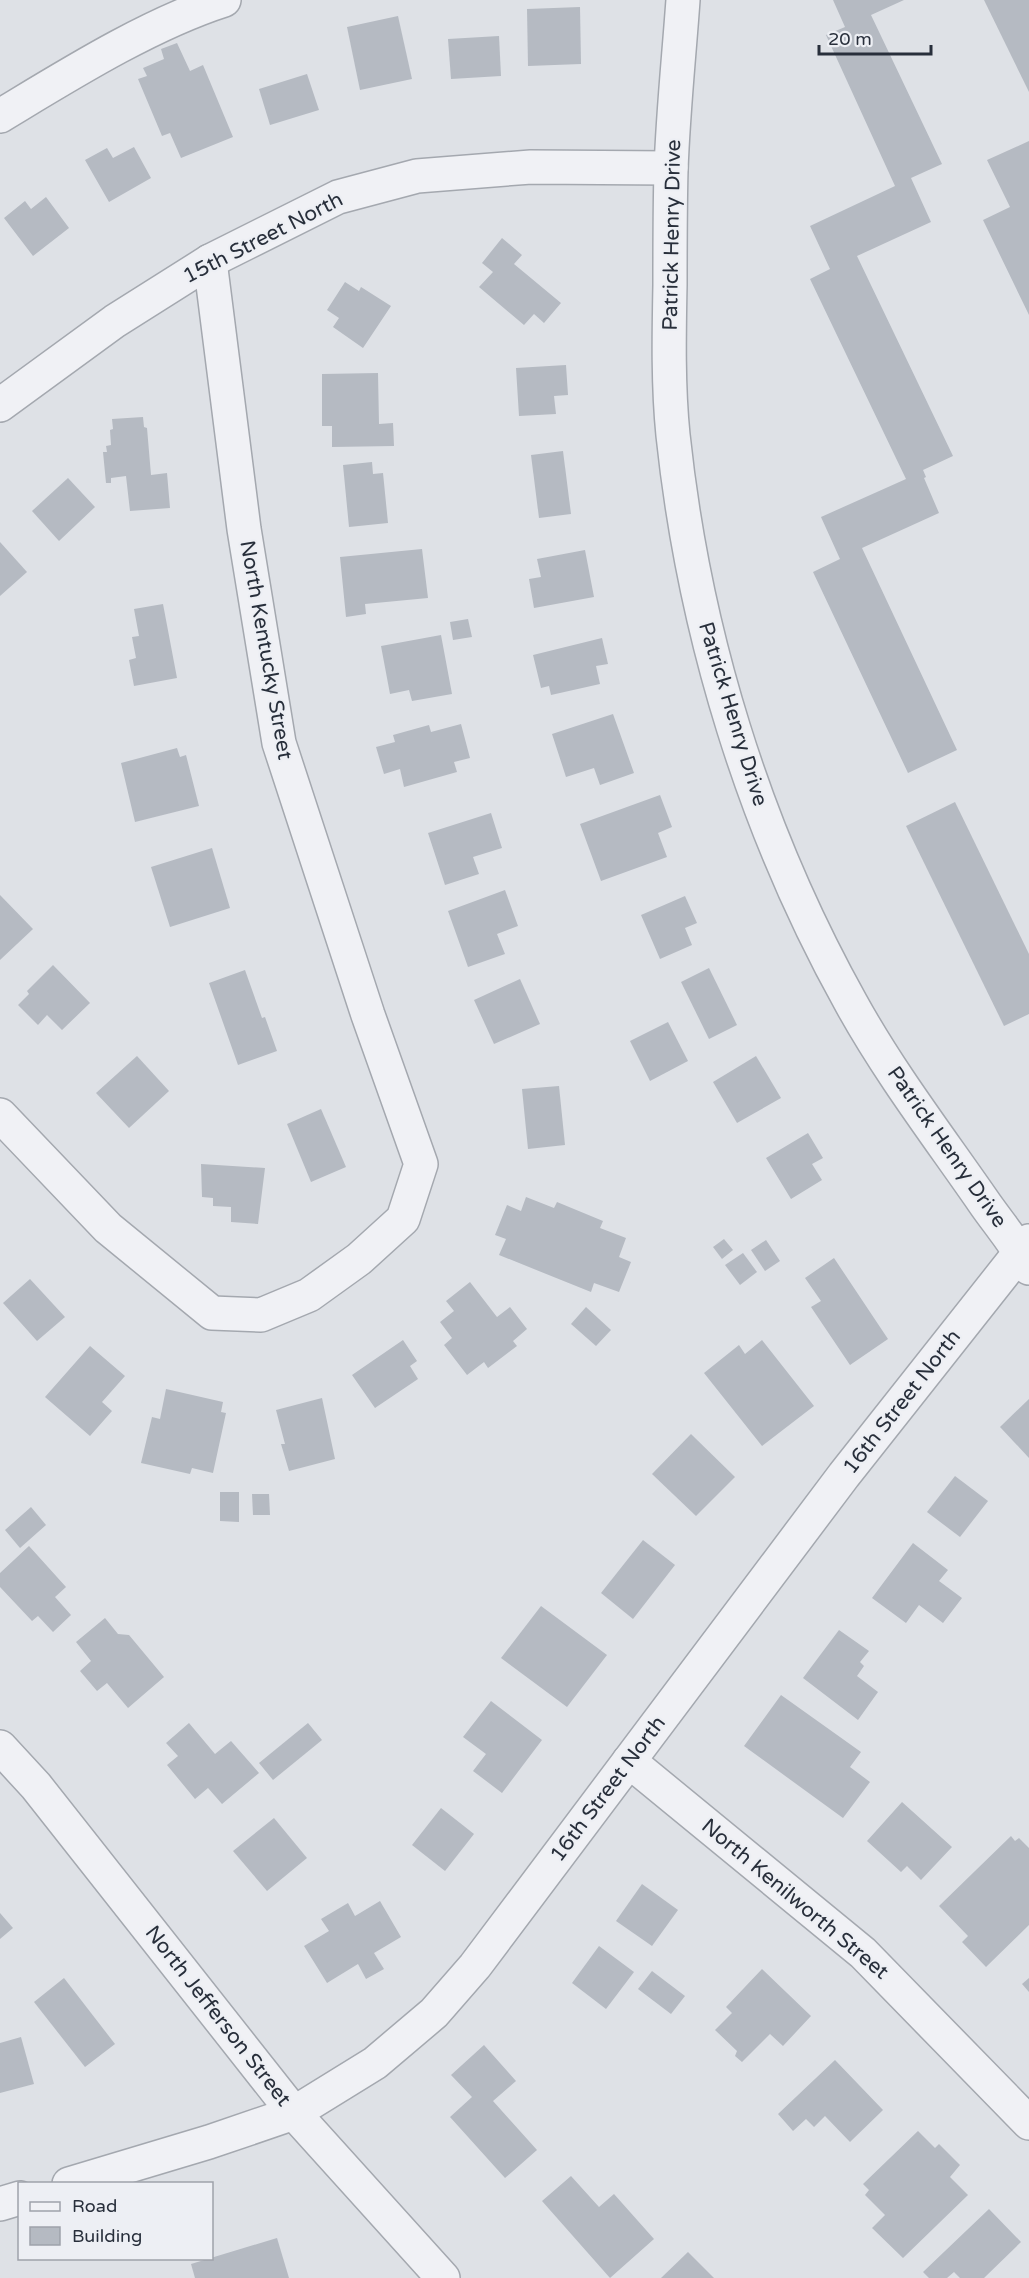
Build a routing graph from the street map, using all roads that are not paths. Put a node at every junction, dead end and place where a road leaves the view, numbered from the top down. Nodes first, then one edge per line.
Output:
1 (224, 0) edge
2 (683, 0) edge
3 (0, 116) edge
4 (671, 168) junction
5 (210, 261) junction
6 (0, 405) edge
7 (0, 1115) edge
8 (1027, 1254) edge
9 (0, 1747) edge
10 (629, 1761) junction
11 (294, 2113) junction
12 (1029, 2123) edge
13 (76, 2182) edge
14 (18, 2199) edge
15 (0, 2204) edge
16 (443, 2278) edge

1 - 3 street
2 - 4 street, Patrick Henry Drive
4 - 5 street, 15th Street North
4 - 8 street, Patrick Henry Drive
5 - 6 street, 15th Street North
5 - 7 street, North Kentucky Street
8 - 10 street, 16th Street North
9 - 11 street, North Jefferson Street
10 - 11 street, 16th Street North
10 - 12 street, North Kenilworth Street
11 - 13 street, 16th Street North
11 - 16 street, North Jefferson Street
14 - 15 street

